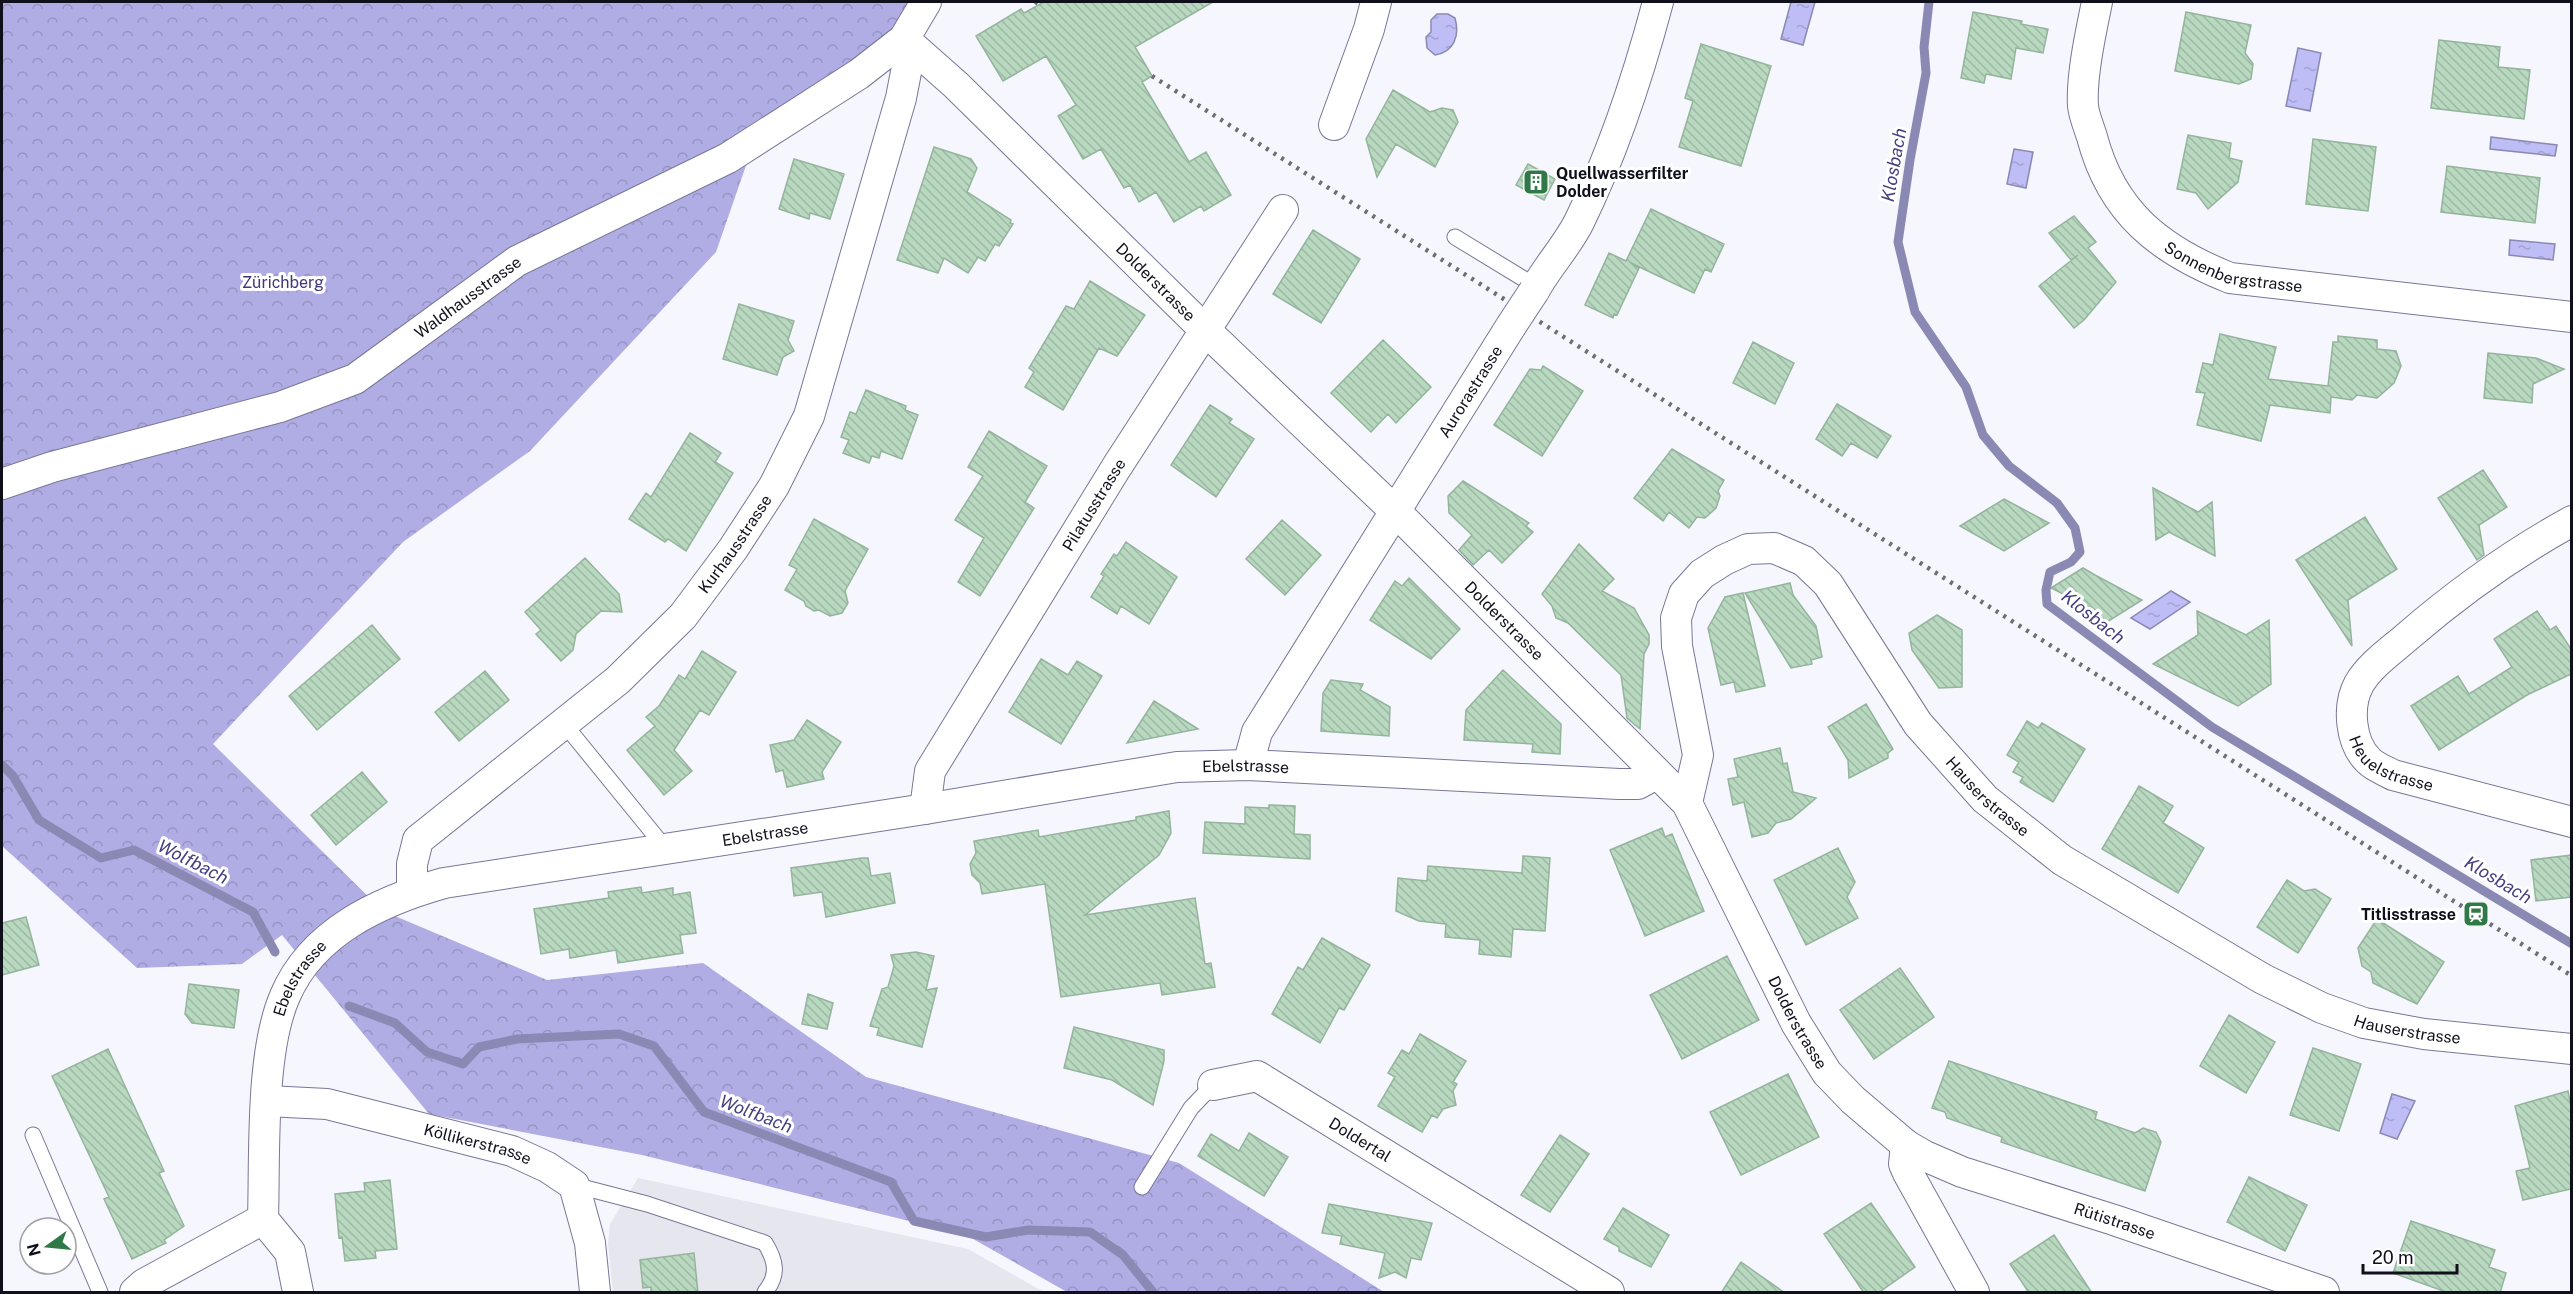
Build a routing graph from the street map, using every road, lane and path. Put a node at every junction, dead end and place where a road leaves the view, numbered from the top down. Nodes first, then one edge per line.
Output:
1 (926, 2) edge
2 (1376, 2) edge
3 (1658, 2) edge
4 (2097, 2) edge
5 (904, 39) junction
6 (942, 73) junction
7 (904, 88) junction
8 (1334, 125) dead end
9 (1283, 210) dead end
10 (1455, 237) dead end
11 (1536, 289) junction
12 (2571, 317) edge
13 (1204, 329) junction
14 (2, 484) edge
15 (1395, 512) junction
16 (2571, 521) edge
17 (564, 725) junction
18 (1248, 765) junction
19 (1656, 774) junction
20 (1687, 803) junction
21 (925, 809) junction
22 (2571, 822) edge
23 (666, 849) junction
24 (412, 892) junction
25 (2571, 1049) edge
26 (1212, 1085) joint
27 (267, 1101) junction
28 (33, 1135) dead end
29 (1906, 1144) junction
30 (574, 1185) junction
31 (1142, 1187) dead end
32 (263, 1219) junction
33 (100, 1293) edge
34 (135, 1293) edge
35 (298, 1293) edge
36 (595, 1293) edge
37 (765, 1293) edge
38 (1609, 1293) edge
39 (1974, 1293) edge
40 (2324, 1293) edge

1 - 5 street
2 - 8 street
3 - 11 street, Aurorastrasse
4 - 12 street, Sonnenbergstrasse
5 - 6 street, Dolderstrasse
5 - 7 street, Kurhausstrasse
5 - 14 street, Waldhausstrasse
6 - 7 street
6 - 13 street, Dolderstrasse
7 - 17 street, Kurhausstrasse
9 - 13 street, Pilatusstrasse
10 - 11 lane
11 - 15 street, Aurorastrasse, bridge
13 - 15 street, Dolderstrasse
13 - 21 street, Pilatusstrasse
15 - 18 street, Aurorastrasse
15 - 19 street, Dolderstrasse
16 - 22 street, Heuelstrasse
17 - 23 lane
17 - 24 street, Kurhausstrasse
18 - 19 street, Ebelstrasse
18 - 21 street, Ebelstrasse
19 - 20 street, Dolderstrasse
20 - 25 street, Hauserstrasse
20 - 29 street, Dolderstrasse
21 - 23 street, Ebelstrasse
23 - 24 street, Ebelstrasse
24 - 27 street, Ebelstrasse
26 - 31 lane, Doldertal
26 - 38 street, Doldertal
27 - 30 street, Köllikerstrasse
27 - 32 street, Ebelstrasse
28 - 33 lane
29 - 39 street
29 - 40 street, Rütistrasse
30 - 36 street
30 - 37 lane
32 - 34 street
32 - 35 street

